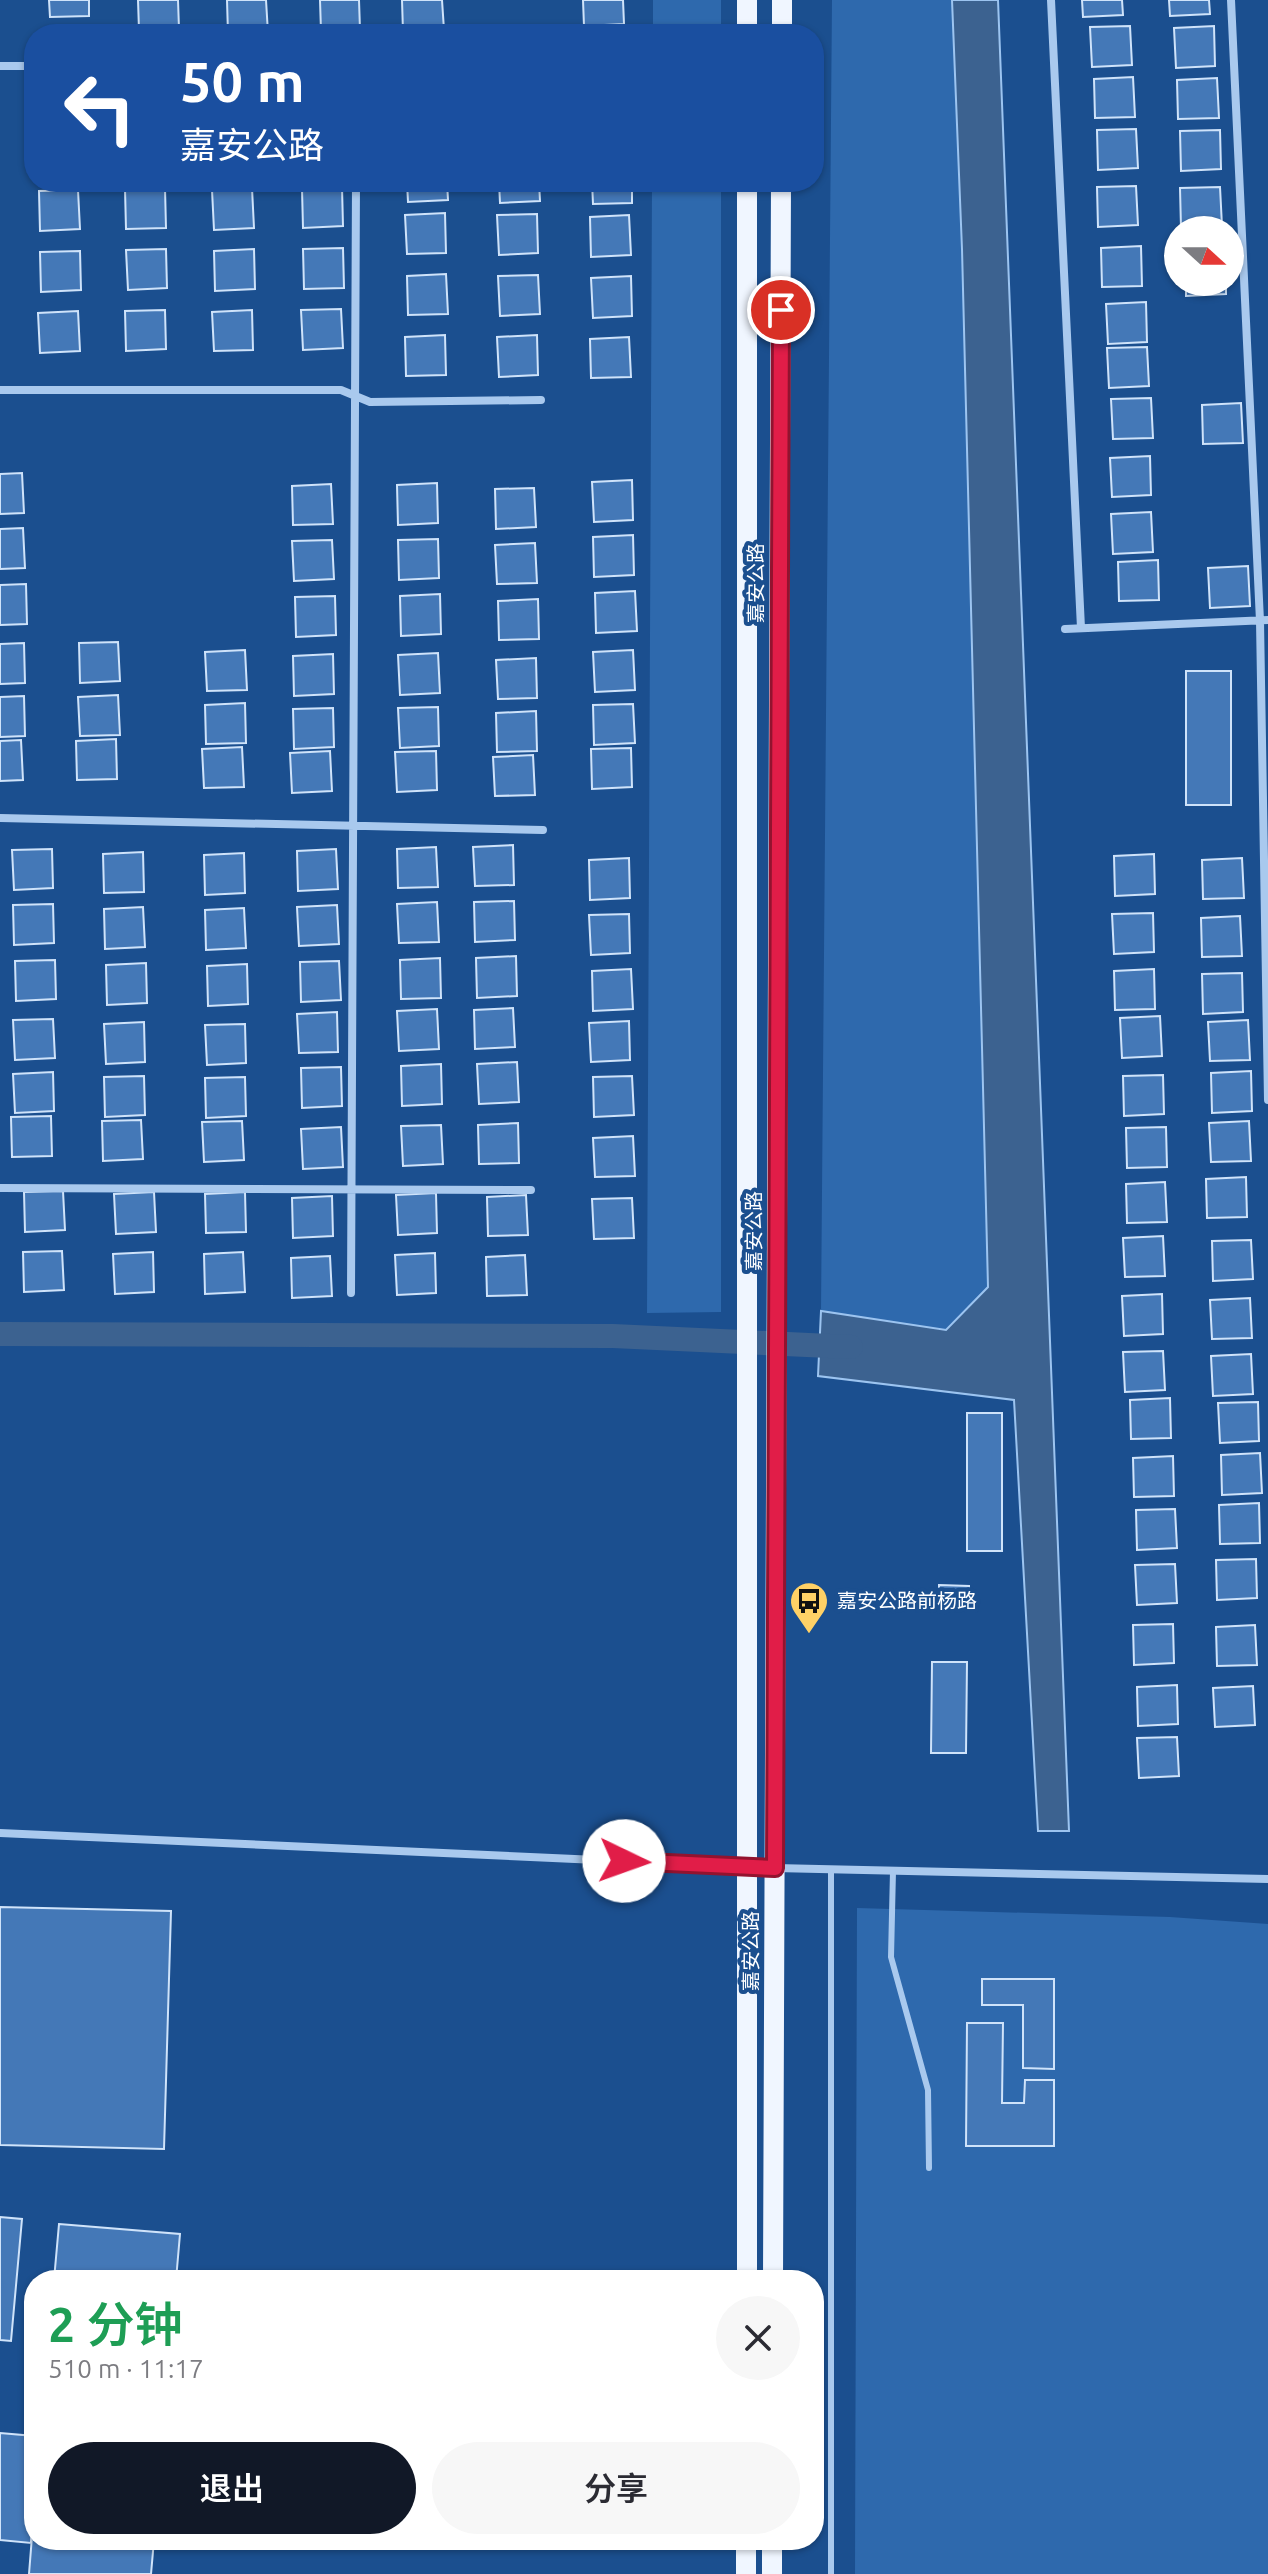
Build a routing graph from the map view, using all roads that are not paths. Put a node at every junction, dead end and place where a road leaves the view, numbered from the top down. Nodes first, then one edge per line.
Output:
1 (747, 0) edge
2 (782, 0) edge
3 (1051, 0) edge
4 (1231, 0) edge
5 (747, 24) edge
6 (782, 24) edge
7 (0, 66) edge
8 (24, 66) edge
9 (356, 192) edge
10 (747, 192) edge
11 (781, 192) edge
12 (0, 390) edge
13 (357, 398) junction
14 (541, 400) dead end
15 (1264, 620) edge
16 (1081, 628) junction
17 (1065, 629) dead end
18 (0, 818) edge
19 (354, 826) junction
20 (543, 830) dead end
21 (1268, 1100) edge
22 (0, 1188) edge
23 (352, 1190) junction
24 (531, 1190) dead end
25 (351, 1293) dead end
26 (0, 1833) edge
27 (749, 1866) junction
28 (775, 1868) junction
29 (831, 1870) junction
30 (893, 1871) junction
31 (1268, 1879) edge
32 (929, 2168) dead end
33 (747, 2270) edge
34 (773, 2270) edge
35 (746, 2550) edge
36 (772, 2550) edge
37 (746, 2574) edge
38 (772, 2574) edge
39 (831, 2574) edge

1 - 5 main road
2 - 6 main road
3 - 16 street
4 - 15 street
7 - 8 street
9 - 13 street
10 - 27 main road, 嘉安公路
11 - 28 main road, 嘉安公路
12 - 13 street
13 - 14 street
13 - 19 street
15 - 16 street
15 - 21 street
16 - 17 street
18 - 19 street
19 - 20 street
19 - 23 street
22 - 23 street
23 - 24 street
23 - 25 street
26 - 27 street
27 - 28 street
27 - 33 main road, 嘉安公路
28 - 29 street
28 - 34 main road, 嘉安公路
29 - 30 street
29 - 39 lane
30 - 31 street
30 - 32 lane
35 - 37 main road
36 - 38 main road

